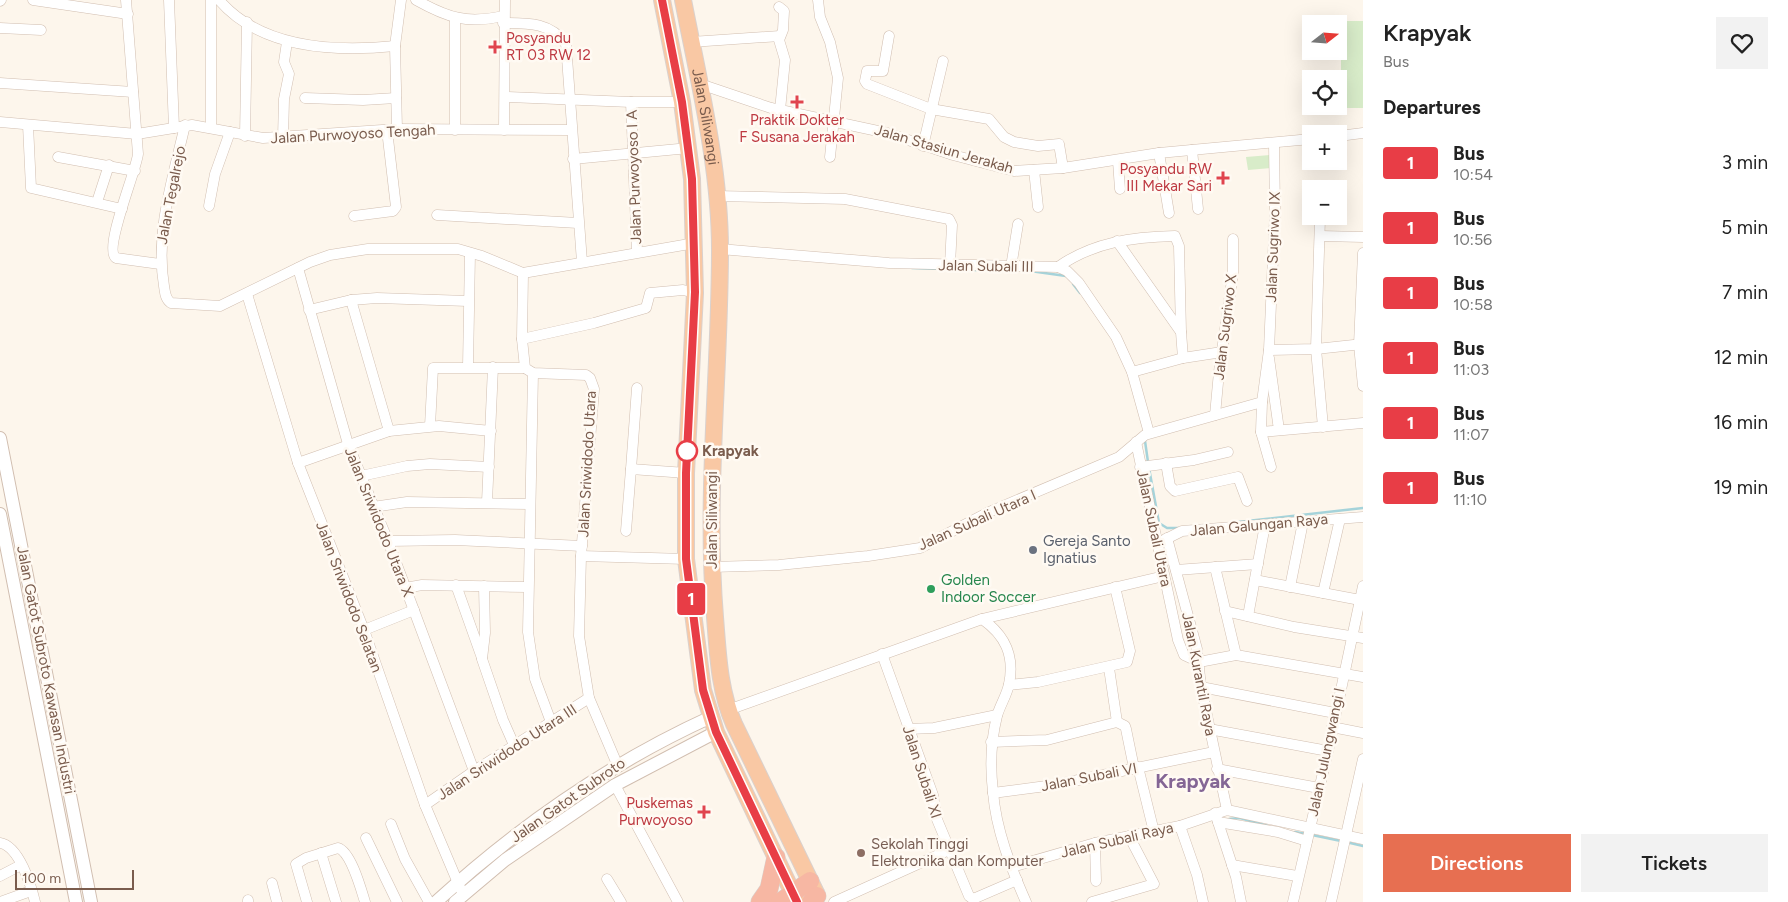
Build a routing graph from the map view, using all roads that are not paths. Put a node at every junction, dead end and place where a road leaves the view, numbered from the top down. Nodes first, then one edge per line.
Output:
1 (33, 0) edge
2 (126, 0) edge
3 (169, 0) edge
4 (211, 0) edge
5 (219, 0) edge
6 (401, 0) edge
7 (416, 0) edge
8 (504, 0) edge
9 (662, 0) edge
10 (682, 0) edge
11 (818, 0) edge
12 (779, 7) dead end
13 (128, 14) junction
14 (455, 19) junction
15 (503, 19) junction
16 (247, 22) junction
17 (0, 28) edge
18 (41, 30) dead end
19 (780, 36) junction
20 (889, 36) dead end
21 (287, 42) junction
22 (691, 42) junction
23 (395, 46) junction
24 (943, 61) dead end
25 (0, 83) edge
26 (700, 84) junction
27 (133, 92) junction
28 (305, 98) dead end
29 (396, 98) junction
30 (505, 98) junction
31 (570, 101) junction
32 (631, 102) junction
33 (682, 102) junction
34 (931, 109) junction
35 (780, 110) junction
36 (833, 121) junction
37 (0, 122) edge
38 (28, 125) junction
39 (185, 125) junction
40 (174, 128) junction
41 (211, 128) junction
42 (392, 130) junction
43 (455, 130) junction
44 (504, 130) junction
45 (571, 130) junction
46 (230, 132) junction
47 (1363, 133) edge
48 (137, 134) junction
49 (1347, 135) edge
50 (245, 136) junction
51 (284, 138) junction
52 (1302, 140) edge
53 (1274, 144) junction
54 (923, 146) junction
55 (689, 148) junction
56 (1192, 150) junction
57 (633, 152) junction
58 (1159, 153) junction
59 (58, 157) dead end
60 (830, 157) dead end
61 (573, 158) junction
62 (1118, 161) junction
63 (109, 165) junction
64 (1063, 168) junction
65 (1034, 170) junction
66 (135, 171) junction
67 (1120, 189) dead end
68 (716, 196) junction
69 (97, 202) junction
70 (209, 206) dead end
71 (1038, 207) dead end
72 (122, 209) junction
73 (1198, 209) dead end
74 (1169, 213) dead end
75 (437, 215) dead end
76 (354, 216) dead end
77 (578, 223) junction
78 (1018, 224) dead end
79 (1320, 225) edge
80 (1320, 236) junction
81 (1363, 237) edge
82 (1233, 239) dead end
83 (1117, 241) junction
84 (695, 244) junction
85 (720, 248) junction
86 (637, 252) junction
87 (470, 253) junction
88 (1363, 253) edge
89 (582, 262) junction
90 (160, 264) junction
91 (950, 265) junction
92 (1011, 267) junction
93 (1058, 267) junction
94 (298, 268) junction
95 (523, 273) junction
96 (695, 292) junction
97 (247, 294) junction
98 (351, 300) junction
99 (468, 301) junction
100 (309, 310) junction
101 (1181, 332) junction
102 (522, 339) junction
103 (1361, 344) edge
104 (1316, 349) junction
105 (1222, 352) junction
106 (1268, 352) junction
107 (1184, 358) junction
108 (468, 367) junction
109 (493, 367) junction
110 (529, 371) junction
111 (1132, 372) junction
112 (1363, 386) edge
113 (637, 388) dead end
114 (1262, 402) junction
115 (1215, 415) junction
116 (1363, 423) edge
117 (430, 426) junction
118 (1323, 427) junction
119 (389, 430) junction
120 (1279, 430) junction
121 (491, 432) junction
122 (1261, 432) junction
123 (1142, 437) junction
124 (0, 438) edge
125 (348, 444) junction
126 (1228, 452) dead end
127 (1166, 463) junction
128 (298, 464) junction
129 (1146, 466) junction
130 (489, 467) junction
131 (1271, 467) dead end
132 (631, 469) junction
133 (686, 473) junction
134 (361, 476) junction
135 (1247, 501) dead end
136 (487, 502) junction
137 (529, 504) junction
138 (373, 507) junction
139 (0, 514) edge
140 (1363, 516) edge
141 (1340, 519) junction
142 (1303, 522) junction
143 (1265, 525) junction
144 (626, 531) dead end
145 (1167, 538) junction
146 (388, 541) junction
147 (529, 543) junction
148 (1157, 543) junction
149 (582, 551) junction
150 (686, 559) junction
151 (1258, 564) junction
152 (711, 567) junction
153 (1215, 567) junction
154 (1176, 570) junction
155 (1164, 576) junction
156 (1255, 580) junction
157 (456, 586) junction
158 (484, 586) junction
159 (1363, 586) edge
160 (527, 587) junction
161 (1115, 587) junction
162 (405, 588) junction
163 (1290, 588) junction
164 (1323, 593) junction
165 (1360, 600) junction
166 (414, 610) junction
167 (1225, 611) junction
168 (1248, 616) junction
169 (982, 619) junction
170 (364, 630) junction
171 (1351, 636) junction
172 (1363, 638) edge
173 (882, 654) junction
174 (1236, 654) junction
175 (482, 659) junction
176 (1199, 662) junction
177 (1109, 668) junction
178 (1343, 673) junction
179 (1363, 677) edge
180 (1009, 685) junction
181 (1201, 687) junction
182 (590, 698) junction
183 (1335, 713) junction
184 (997, 715) junction
185 (731, 717) junction
186 (551, 722) junction
187 (1117, 722) junction
188 (714, 725) junction
189 (1332, 727) junction
190 (908, 729) junction
191 (1210, 729) junction
192 (1363, 733) edge
193 (992, 742) junction
194 (514, 745) junction
195 (1328, 751) junction
196 (1214, 752) junction
197 (1363, 759) edge
198 (617, 764) junction
199 (1136, 768) junction
200 (1217, 769) junction
201 (474, 771) junction
202 (614, 785) junction
203 (1319, 788) junction
204 (992, 793) junction
205 (425, 805) junction
206 (1227, 810) junction
207 (1217, 818) junction
208 (391, 824) dead end
209 (1182, 830) junction
210 (1154, 832) junction
211 (1309, 835) junction
212 (1129, 836) junction
213 (366, 838) dead end
214 (1363, 839) edge
215 (1346, 841) junction
216 (0, 843) edge
217 (1095, 843) junction
218 (949, 850) junction
219 (321, 853) junction
220 (776, 857) junction
221 (21, 865) junction
222 (1232, 865) junction
223 (1012, 867) junction
224 (0, 876) edge
225 (1297, 876) junction
226 (607, 879) dead end
227 (1016, 880) junction
228 (1096, 881) dead end
229 (272, 883) dead end
230 (456, 883) junction
231 (28, 892) dead end
232 (814, 895) edge
233 (459, 898) edge
234 (790, 899) edge
235 (0, 902) edge
236 (35, 902) edge
237 (76, 902) edge
238 (91, 902) edge
239 (277, 902) edge
240 (307, 902) edge
241 (336, 902) edge
242 (366, 902) edge
243 (397, 902) edge
244 (429, 902) edge
245 (436, 902) edge
246 (621, 902) edge
247 (678, 902) edge
248 (760, 902) edge
249 (834, 902) edge
250 (1026, 902) edge
251 (1092, 902) edge
252 (1203, 902) edge
253 (1240, 902) edge
254 (1292, 902) edge
255 (1331, 902) edge

1 - 13 street
2 - 13 street
3 - 40 street
4 - 41 street
5 - 16 street
6 - 23 street
7 - 14 street
8 - 15 street
9 - 33 highway, Jalan Siliwangi
10 - 22 highway, Jalan Siliwangi
11 - 36 street
12 - 19 street
13 - 27 street
14 - 15 street
14 - 43 street
15 - 30 street
15 - 31 street
16 - 21 street
16 - 50 street
17 - 18 street
19 - 22 street
19 - 35 street
20 - 34 street
21 - 23 street
21 - 51 street
22 - 26 highway, Jalan Siliwangi
23 - 29 street
24 - 34 street
25 - 27 street
26 - 35 street, Jalan Stasiun Jerakah
26 - 68 highway, Jalan Siliwangi
27 - 48 street
28 - 29 street
29 - 42 street
30 - 31 street
30 - 44 street
31 - 32 street
31 - 45 street
32 - 33 street
32 - 57 street, Jalan Purwoyoso I A
33 - 55 highway, Jalan Siliwangi
34 - 54 street
34 - 64 street
35 - 36 street, Jalan Stasiun Jerakah
36 - 54 street, Jalan Stasiun Jerakah
36 - 60 street
37 - 38 street, Jalan Purwoyoso Tengah
38 - 48 street, Jalan Purwoyoso Tengah
38 - 69 street
39 - 40 street, Jalan Purwoyoso Tengah
39 - 41 street, Jalan Purwoyoso Tengah
39 - 90 street, Jalan Tegalrejo
40 - 48 street, Jalan Purwoyoso Tengah
41 - 46 street, Jalan Purwoyoso Tengah
42 - 43 street, Jalan Purwoyoso Tengah
42 - 51 street, Jalan Purwoyoso Tengah
42 - 76 street
43 - 44 street, Jalan Purwoyoso Tengah
44 - 45 street, Jalan Purwoyoso Tengah
45 - 61 street
46 - 50 street, Jalan Purwoyoso Tengah
46 - 70 street
47 - 49 street
48 - 66 street
50 - 51 street, Jalan Purwoyoso Tengah
52 - 53 street, Jalan Stasiun Jerakah
53 - 56 street, Jalan Stasiun Jerakah
53 - 106 street, Jalan Sugriwo IX
54 - 65 street, Jalan Stasiun Jerakah
55 - 57 street
55 - 84 highway, Jalan Siliwangi
56 - 58 street, Jalan Stasiun Jerakah
56 - 73 street
57 - 61 street
57 - 86 street, Jalan Purwoyoso I A
58 - 62 street, Jalan Stasiun Jerakah
58 - 74 street
59 - 63 street
61 - 77 street
62 - 64 street, Jalan Stasiun Jerakah
62 - 67 street
63 - 66 street
63 - 69 street
64 - 65 street, Jalan Stasiun Jerakah
65 - 71 street
66 - 72 street
68 - 85 highway, Jalan Siliwangi
68 - 91 street
69 - 72 street
72 - 90 street
75 - 77 street
77 - 89 street
78 - 92 street
79 - 80 street
80 - 81 street
80 - 104 street
82 - 105 street, Jalan Sugriwo X
83 - 93 street
83 - 101 street
83 - 101 street
84 - 86 street, Jalan Purwoyoso I A
84 - 96 highway, Jalan Siliwangi
85 - 91 street, Jalan Subali III
85 - 152 highway, Jalan Siliwangi
86 - 89 street, Jalan Purwoyoso I A
87 - 94 street
87 - 95 street
87 - 99 street
88 - 103 street
89 - 95 street, Jalan Purwoyoso I A
90 - 97 street, Jalan Tegalrejo
91 - 92 street, Jalan Subali III
92 - 93 street, Jalan Subali III
93 - 111 street
94 - 97 street
94 - 100 street, Jalan Sriwidodo Utara X
95 - 102 street
96 - 102 street
96 - 133 highway, Jalan Siliwangi
97 - 128 street, Jalan Sriwidodo Selatan
98 - 99 street
98 - 100 street
98 - 119 street
99 - 108 street
100 - 125 street, Jalan Sriwidodo Utara X
101 - 107 street
102 - 110 street
103 - 104 street
103 - 112 street
104 - 106 street
104 - 118 street
105 - 107 street
105 - 115 street, Jalan Sugriwo X
106 - 114 street
106 - 120 street
107 - 111 street
108 - 109 street
108 - 117 street
109 - 110 street
109 - 121 street
110 - 137 street
110 - 149 street, Jalan Sriwidodo Utara
111 - 123 street
113 - 132 street
114 - 115 street
114 - 122 street
115 - 123 street
116 - 118 street
117 - 119 street
117 - 121 street
118 - 120 street
119 - 125 street
120 - 122 street
121 - 130 street
122 - 131 street
123 - 129 street, Jalan Subali Utara
123 - 152 street, Jalan Subali Utara I
124 - 238 street, Jalan Gatot Subroto Kawasan Industri
125 - 128 street
125 - 134 street, Jalan Sriwidodo Utara X
126 - 127 street
127 - 129 street
127 - 135 street
128 - 170 street, Jalan Sriwidodo Selatan
129 - 148 street, Jalan Subali Utara
130 - 134 street
130 - 136 street
132 - 133 street
132 - 144 street
133 - 150 highway, Jalan Siliwangi
134 - 138 street, Jalan Sriwidodo Utara X
136 - 137 street
136 - 138 street
137 - 147 street
138 - 146 street, Jalan Sriwidodo Utara X
139 - 237 street, Jalan Gatot Subroto Kawasan Industri
140 - 141 street, Jalan Galungan Raya
141 - 142 street, Jalan Galungan Raya
141 - 164 street
142 - 143 street, Jalan Galungan Raya
142 - 163 street
143 - 145 street, Jalan Galungan Raya
143 - 151 street
145 - 148 street, Jalan Galungan Raya
145 - 154 street, Jalan Kurantil Raya
146 - 147 street
146 - 162 street, Jalan Sriwidodo Utara X
147 - 149 street
147 - 160 street
148 - 155 street, Jalan Subali Utara
149 - 150 street, Jalan Sriwidodo Utara
149 - 182 street, Jalan Sriwidodo Utara
150 - 188 highway, Jalan Siliwangi
151 - 153 street
151 - 156 street
152 - 185 highway, Jalan Siliwangi
153 - 154 street
153 - 167 street
154 - 176 street, Jalan Kurantil Raya
155 - 161 street
155 - 176 street, Jalan Subali Utara
156 - 163 street
156 - 168 street
157 - 158 street
157 - 162 street
157 - 175 street
158 - 160 street
158 - 175 street
159 - 165 street, Jalan Julungwangi I
160 - 186 street
161 - 169 street
161 - 177 street
162 - 166 street, Jalan Sriwidodo Utara X
163 - 164 street
164 - 165 street
165 - 171 street, Jalan Julungwangi I
166 - 170 street
166 - 201 street, Jalan Sriwidodo Utara X
167 - 168 street
167 - 174 street
168 - 171 street
169 - 173 street
169 - 180 street
170 - 205 street, Jalan Sriwidodo Selatan
171 - 172 street
171 - 178 street, Jalan Julungwangi I
173 - 185 street
173 - 190 street, Jalan Subali XI
174 - 176 street
174 - 178 street
175 - 194 street
176 - 181 street, Jalan Kurantil Raya
177 - 180 street
177 - 187 street
178 - 179 street
178 - 183 street, Jalan Julungwangi I
180 - 184 street
181 - 183 street
181 - 191 street, Jalan Kurantil Raya
182 - 186 street, Jalan Sriwidodo Utara III
182 - 198 street, Jalan Sriwidodo Utara
183 - 189 street, Jalan Julungwangi I
184 - 190 street
184 - 193 street
185 - 188 highway
185 - 232 highway, Jalan Siliwangi
186 - 194 street, Jalan Sriwidodo Utara III
187 - 193 street
187 - 199 street
188 - 198 street, Jalan Gatot Subroto
188 - 202 street, Jalan Gatot Subroto
188 - 220 highway, Jalan Siliwangi
189 - 192 street
189 - 195 street, Jalan Julungwangi I
190 - 218 street, Jalan Subali XI
191 - 195 street
191 - 196 street, Jalan Kurantil Raya
193 - 204 street
194 - 201 street, Jalan Sriwidodo Utara III
195 - 203 street, Jalan Julungwangi I
196 - 199 street, Jalan Subali VI
196 - 200 street, Jalan Kurantil Raya
197 - 215 street
198 - 230 street, Jalan Gatot Subroto
199 - 204 street, Jalan Subali VI
199 - 210 street
200 - 203 street
200 - 206 street, Jalan Kurantil Raya
201 - 205 street, Jalan Sriwidodo Utara III
202 - 233 street, Jalan Gatot Subroto
202 - 247 street
203 - 211 street, Jalan Julungwangi I
204 - 223 street
205 - 230 street, Jalan Sriwidodo Selatan
206 - 207 street, Jalan Subali Raya
206 - 211 street, Jalan Subali Raya
207 - 209 street, Jalan Subali Raya
207 - 211 street
207 - 222 street
208 - 244 street
209 - 210 street, Jalan Subali Raya
209 - 252 street
210 - 212 street, Jalan Subali Raya
211 - 215 street, Jalan Subali Raya
211 - 225 street, Jalan Julungwangi I
212 - 217 street, Jalan Subali Raya
212 - 251 street
213 - 243 street
214 - 215 street, Jalan Subali Raya
215 - 255 street
216 - 221 street
217 - 223 street, Jalan Subali Raya
217 - 228 street
218 - 227 street, Jalan Subali XI
218 - 249 street
219 - 240 street
219 - 241 street
219 - 242 street
220 - 234 highway, Jalan Siliwangi
220 - 248 highway
221 - 224 street
221 - 236 street
222 - 225 street
222 - 253 street
223 - 227 street
225 - 254 street, Jalan Julungwangi I
226 - 246 street
227 - 250 street
229 - 239 street
230 - 233 street, Jalan Sriwidodo Selatan
230 - 245 street, Jalan Gatot Subroto
231 - 235 street
232 - 234 highway

